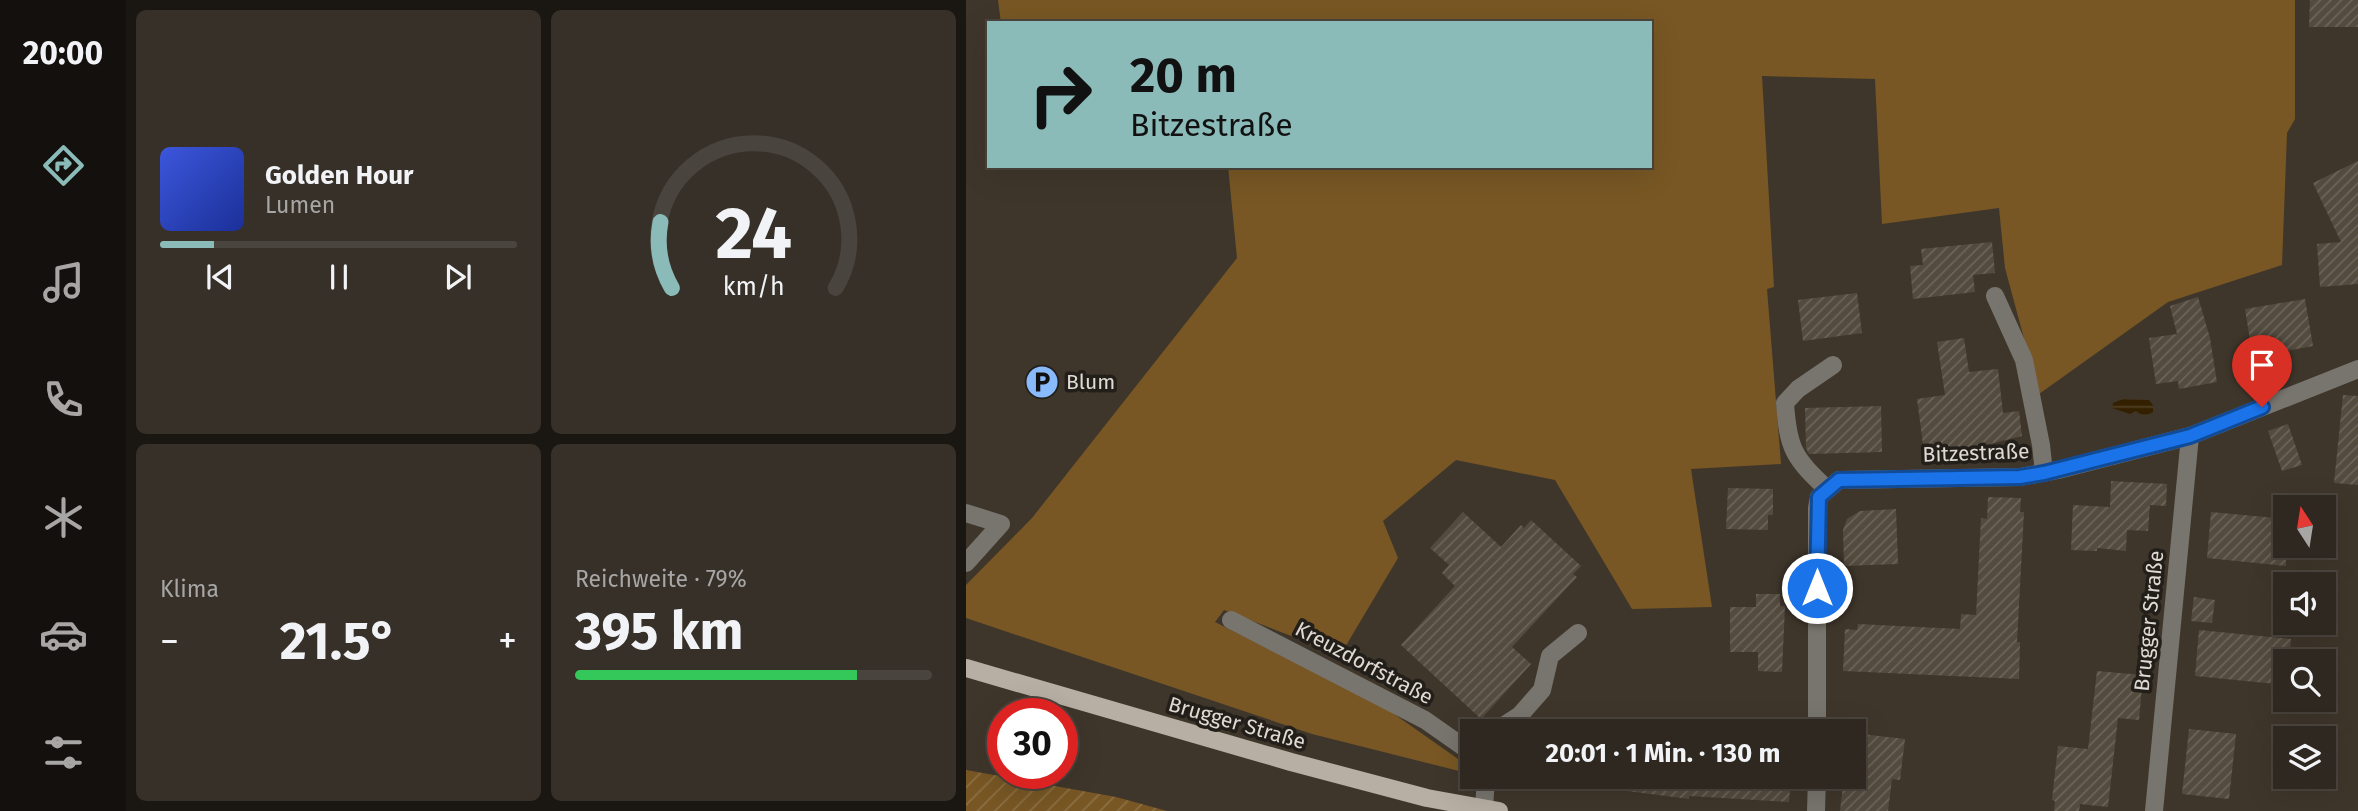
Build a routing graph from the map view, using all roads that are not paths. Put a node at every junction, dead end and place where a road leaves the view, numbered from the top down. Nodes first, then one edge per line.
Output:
1 (1995, 296) dead end
2 (1833, 365) dead end
3 (2358, 369) edge
4 (2190, 436) junction
5 (2044, 473) junction
6 (1826, 489) junction
7 (966, 513) edge
8 (966, 563) edge
9 (1231, 620) dead end
10 (1578, 633) dead end
11 (966, 668) edge
12 (1514, 719) edge
13 (1817, 719) edge
14 (1460, 743) edge
15 (1488, 789) edge
16 (1816, 789) edge
17 (1491, 810) edge
18 (1816, 811) edge
19 (2154, 811) edge

1 - 5 street
2 - 6 street
3 - 4 street, Bitzestraße
4 - 5 street, Bitzestraße
4 - 19 street, Brugger Straße
5 - 6 street, Bitzestraße
6 - 13 street
7 - 8 street
9 - 14 street, Kreuzdorfstraße
10 - 12 street
11 - 17 main road, Brugger Straße
15 - 17 street
16 - 18 street

